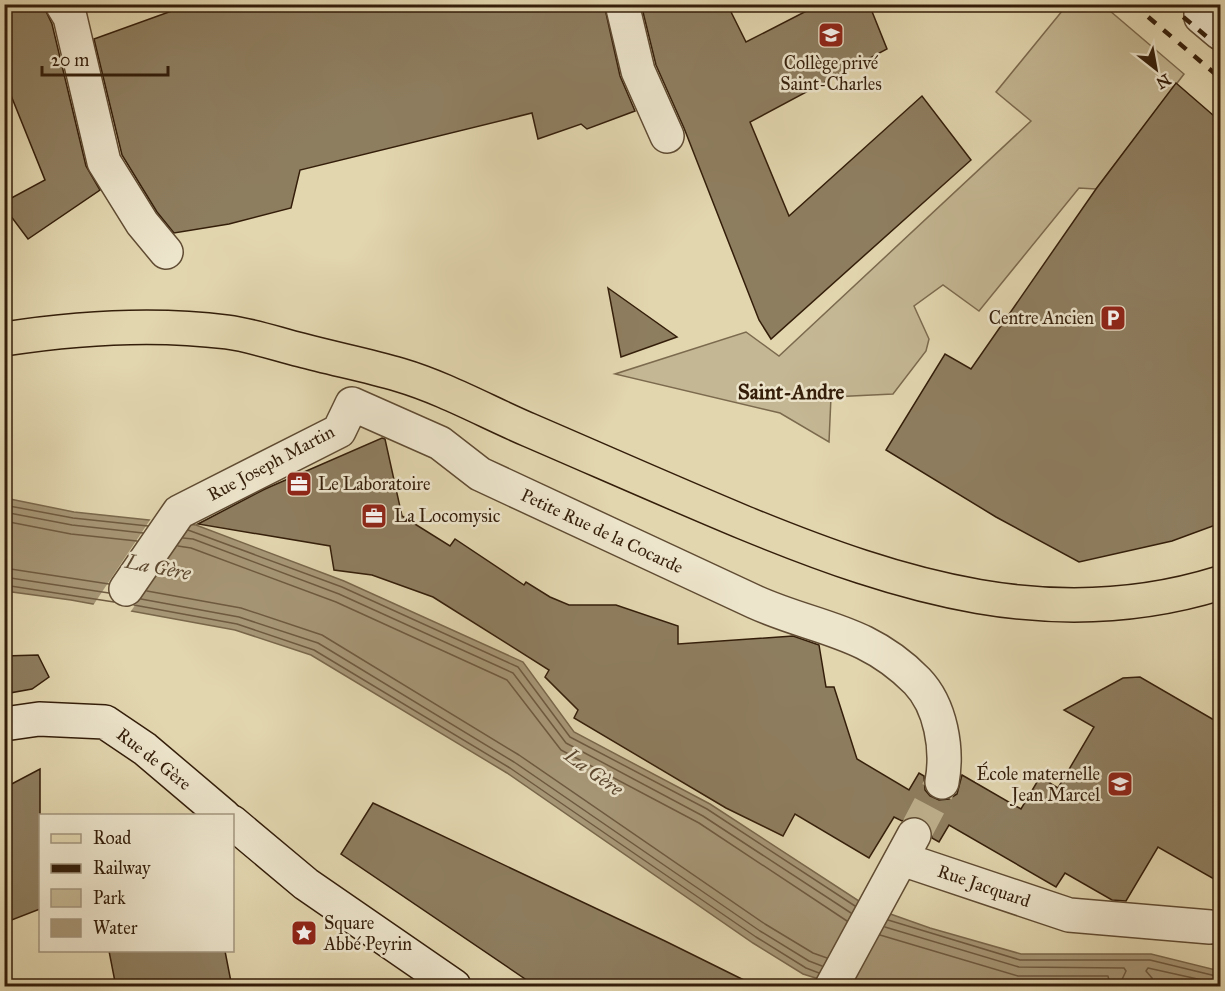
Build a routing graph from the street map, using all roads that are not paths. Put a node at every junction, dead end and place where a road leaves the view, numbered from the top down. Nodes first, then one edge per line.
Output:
1 (62, 4) edge
2 (622, 4) edge
3 (1201, 4) edge
4 (1221, 33) edge
5 (667, 136) dead end
6 (166, 252) dead end
7 (4, 339) edge
8 (352, 404) joint
9 (1221, 583) edge
10 (126, 589) dead end
11 (4, 724) edge
12 (942, 782) tunnel mouth
13 (222, 814) edge
14 (234, 824) edge
15 (1210, 927) dead end
16 (454, 987) edge
17 (832, 987) edge

1 - 6 street
2 - 5 street
3 - 4 street
7 - 9 main road
8 - 10 street, Rue Joseph Martin
8 - 12 street, Petite Rue de la Cocarde
11 - 13 street, Rue de Gère
14 - 16 street
15 - 17 street, Rue Jacquard

